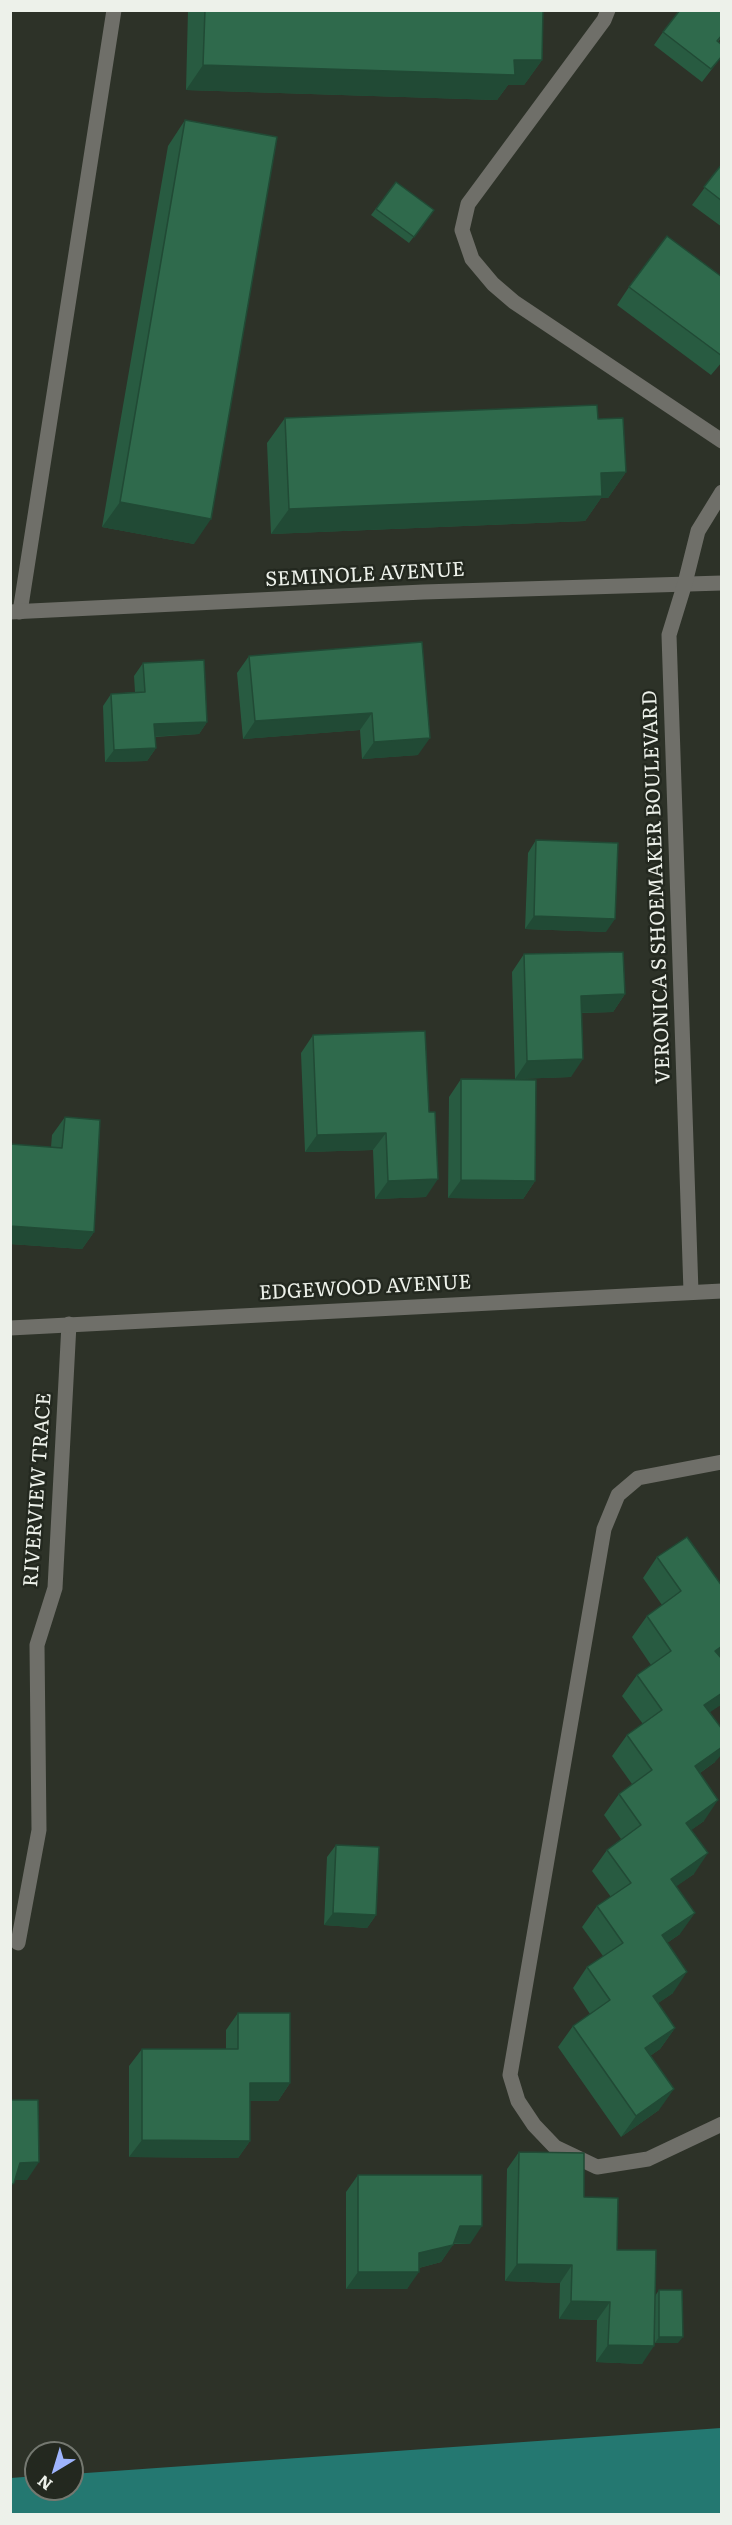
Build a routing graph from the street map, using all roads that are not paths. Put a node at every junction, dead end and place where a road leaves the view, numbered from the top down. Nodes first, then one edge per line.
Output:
1 (114, 10) edge
2 (608, 10) edge
3 (722, 441) edge
4 (722, 492) edge
5 (685, 583) junction
6 (722, 583) edge
7 (16, 612) edge
8 (722, 1291) edge
9 (691, 1292) junction
10 (69, 1324) junction
11 (10, 1328) edge
12 (722, 1462) edge
13 (18, 1943) dead end
14 (722, 2124) edge

1 - 7 street
2 - 3 street
4 - 5 street, VERONICA S SHOEMAKER BOULEVARD
5 - 6 street, SEMINOLE AVENUE
5 - 7 street, SEMINOLE AVENUE
5 - 9 street, VERONICA S SHOEMAKER BOULEVARD
8 - 9 street, EDGEWOOD AVENUE
9 - 10 street, EDGEWOOD AVENUE
10 - 11 street, EDGEWOOD AVENUE
10 - 13 street, RIVERVIEW TRACE
12 - 14 street

